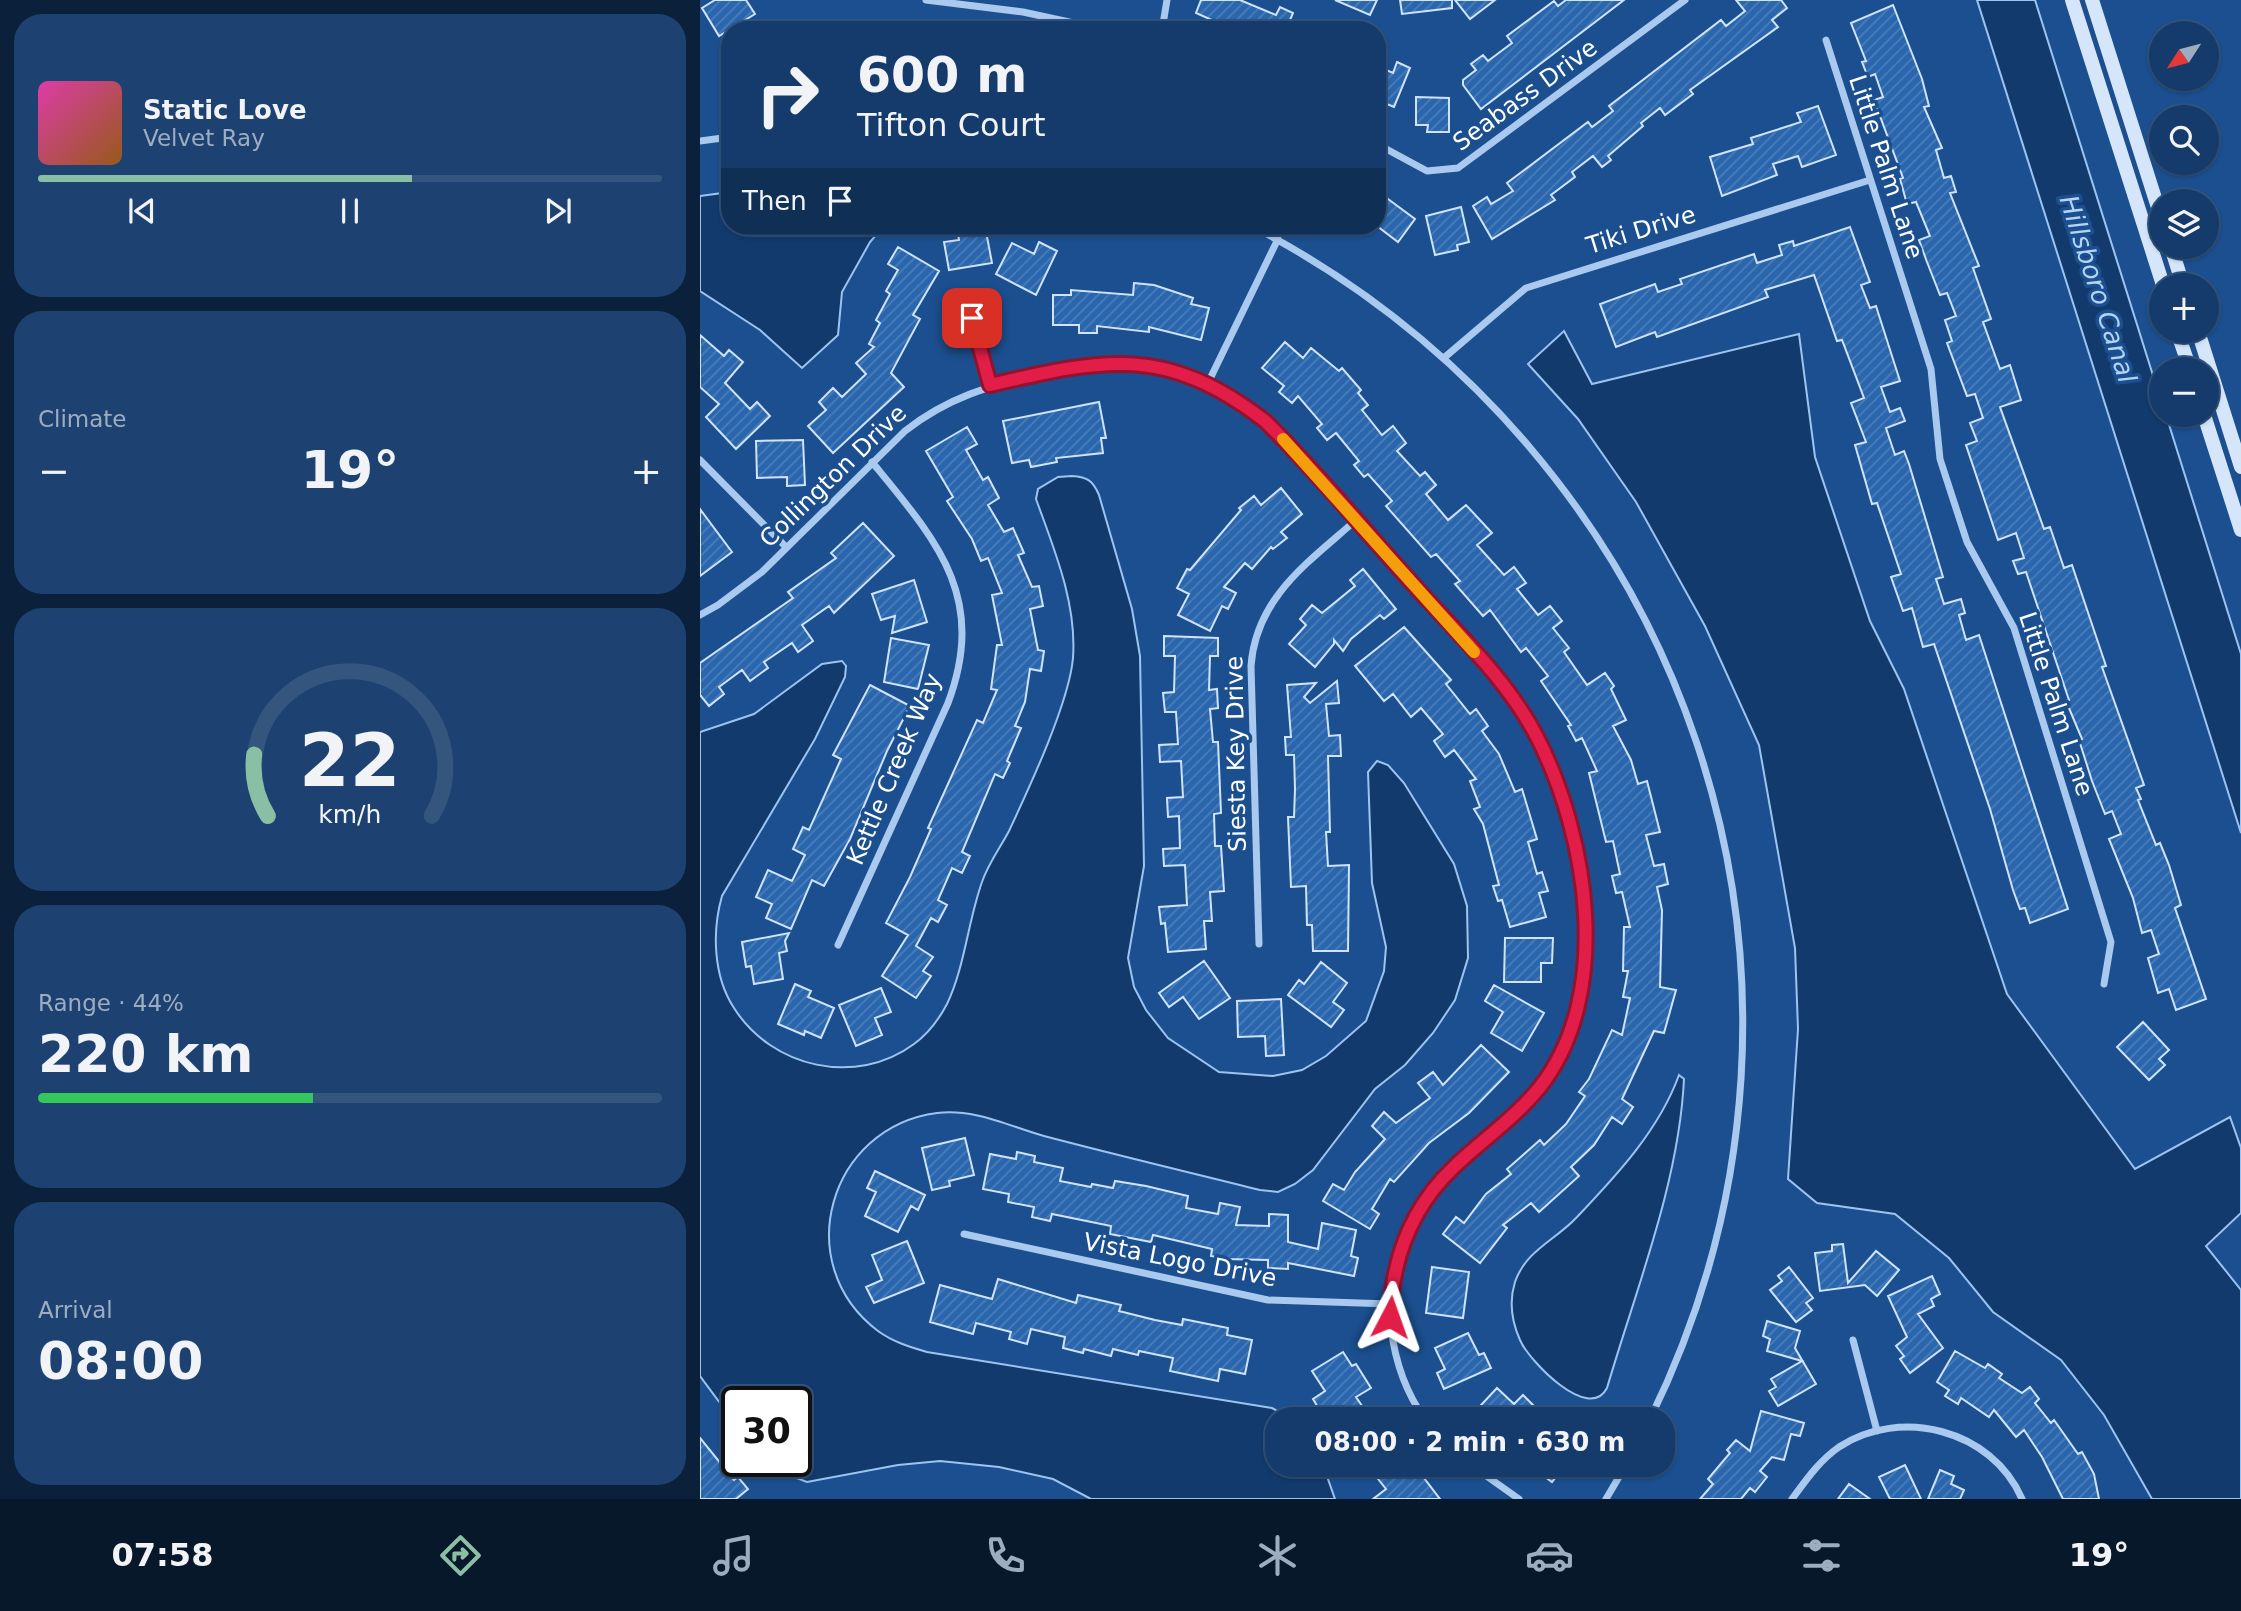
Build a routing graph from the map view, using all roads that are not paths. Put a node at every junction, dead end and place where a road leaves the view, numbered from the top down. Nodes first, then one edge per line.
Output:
1 (926, 0) edge
2 (1167, 0) edge
3 (1685, 0) edge
4 (2072, 0) edge
5 (2092, 0) edge
6 (988, 3) edge
7 (1068, 21) edge
8 (1164, 21) edge
9 (1825, 40) dead end
10 (721, 138) edge
11 (700, 141) edge
12 (1386, 149) edge
13 (1870, 180) junction
14 (2152, 189) edge
15 (1270, 235) edge
16 (1278, 239) junction
17 (2159, 273) edge
18 (972, 318) dead end
19 (2202, 343) edge
20 (1445, 357) junction
21 (1208, 383) junction
22 (990, 385) junction
23 (2208, 427) edge
24 (700, 460) edge
25 (872, 462) junction
26 (2241, 467) edge
27 (1356, 520) junction
28 (2241, 530) edge
29 (786, 547) junction
30 (700, 615) edge
31 (1259, 944) dead end
32 (838, 945) dead end
33 (2104, 984) dead end
34 (964, 1234) dead end
35 (1391, 1304) junction
36 (1853, 1340) dead end
37 (1419, 1407) edge
38 (1655, 1407) edge
39 (1877, 1431) junction
40 (1488, 1477) edge
41 (1619, 1477) edge
42 (1519, 1499) edge
43 (1606, 1499) edge
44 (1792, 1499) edge
45 (2022, 1499) edge

1 - 6 street
2 - 8 street
3 - 12 street, Seabass Drive
4 - 17 main road
5 - 14 main road
6 - 7 street
9 - 13 street, Little Palm Lane
10 - 11 street
13 - 20 street, Tiki Drive
13 - 33 street, Little Palm Lane
15 - 16 street
16 - 20 street
16 - 21 street
18 - 22 street
19 - 26 main road
20 - 38 street
21 - 22 street, Collington Drive
21 - 27 street, Collington Drive
22 - 25 street, Collington Drive
23 - 28 main road
24 - 29 street
25 - 29 street, Collington Drive
25 - 32 street, Kettle Creek Way
27 - 31 street, Siesta Key Drive
27 - 35 street, Collington Drive
29 - 30 street, Collington Drive
34 - 35 street, Vista Logo Drive
35 - 37 street, Collington Drive
36 - 39 street
39 - 44 street
39 - 45 street
40 - 42 street
41 - 43 street

